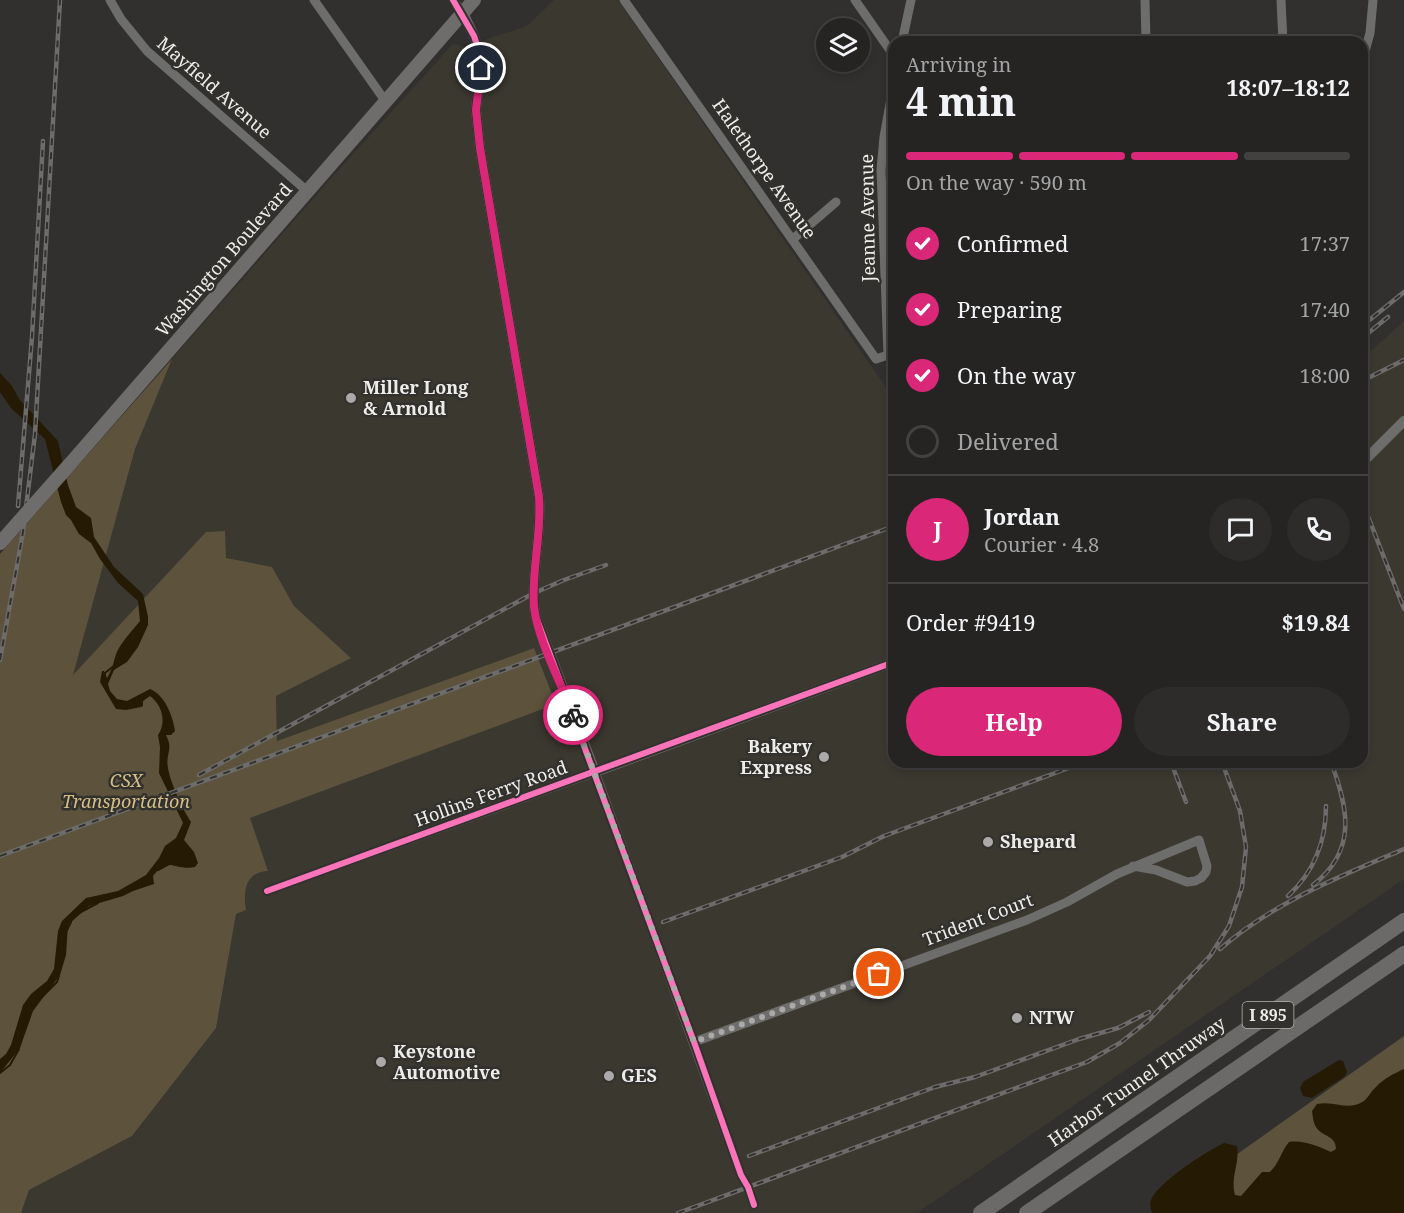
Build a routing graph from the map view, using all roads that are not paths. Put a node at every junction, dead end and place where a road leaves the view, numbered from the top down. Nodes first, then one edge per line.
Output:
1 (110, 0) edge
2 (314, 0) edge
3 (453, 0) edge
4 (474, 0) edge
5 (624, 0) edge
6 (855, 0) edge
7 (911, 0) edge
8 (1144, 0) edge
9 (1281, 0) edge
10 (1373, 0) edge
11 (463, 14) junction
12 (903, 36) edge
13 (1146, 36) edge
14 (1283, 36) edge
15 (1368, 40) edge
16 (888, 47) edge
17 (386, 102) junction
18 (888, 118) edge
19 (882, 154) junction
20 (888, 154) edge
21 (307, 191) junction
22 (836, 202) dead end
23 (793, 239) junction
24 (888, 302) edge
25 (888, 355) edge
26 (1404, 421) edge
27 (1368, 457) edge
28 (0, 543) edge
29 (888, 664) edge
30 (595, 772) junction
31 (1133, 866) junction
32 (267, 891) dead end
33 (1404, 921) edge
34 (1404, 954) edge
35 (694, 1042) junction
36 (754, 1205) dead end
37 (981, 1213) edge
38 (1027, 1213) edge

1 - 21 street, Mayfield Avenue
2 - 17 street
3 - 11 street
4 - 11 main road, Washington Boulevard
5 - 23 street, Halethorpe Avenue
6 - 16 street
7 - 12 street
8 - 13 street
9 - 14 street
10 - 15 street
11 - 17 main road, Washington Boulevard
11 - 30 street
17 - 21 main road, Washington Boulevard
18 - 19 street, Jeanne Avenue
19 - 20 street
19 - 24 street, Jeanne Avenue
21 - 28 main road, Washington Boulevard, bridge
22 - 23 street
23 - 25 street, Halethorpe Avenue
26 - 27 street
29 - 30 street, Hollins Ferry Road
30 - 32 street, Hollins Ferry Road
30 - 35 street
31 - 31 street, Trident Court
31 - 35 street, Trident Court
33 - 37 highway, Harbor Tunnel Thruway / I 895
34 - 38 highway, I 895
35 - 36 street

